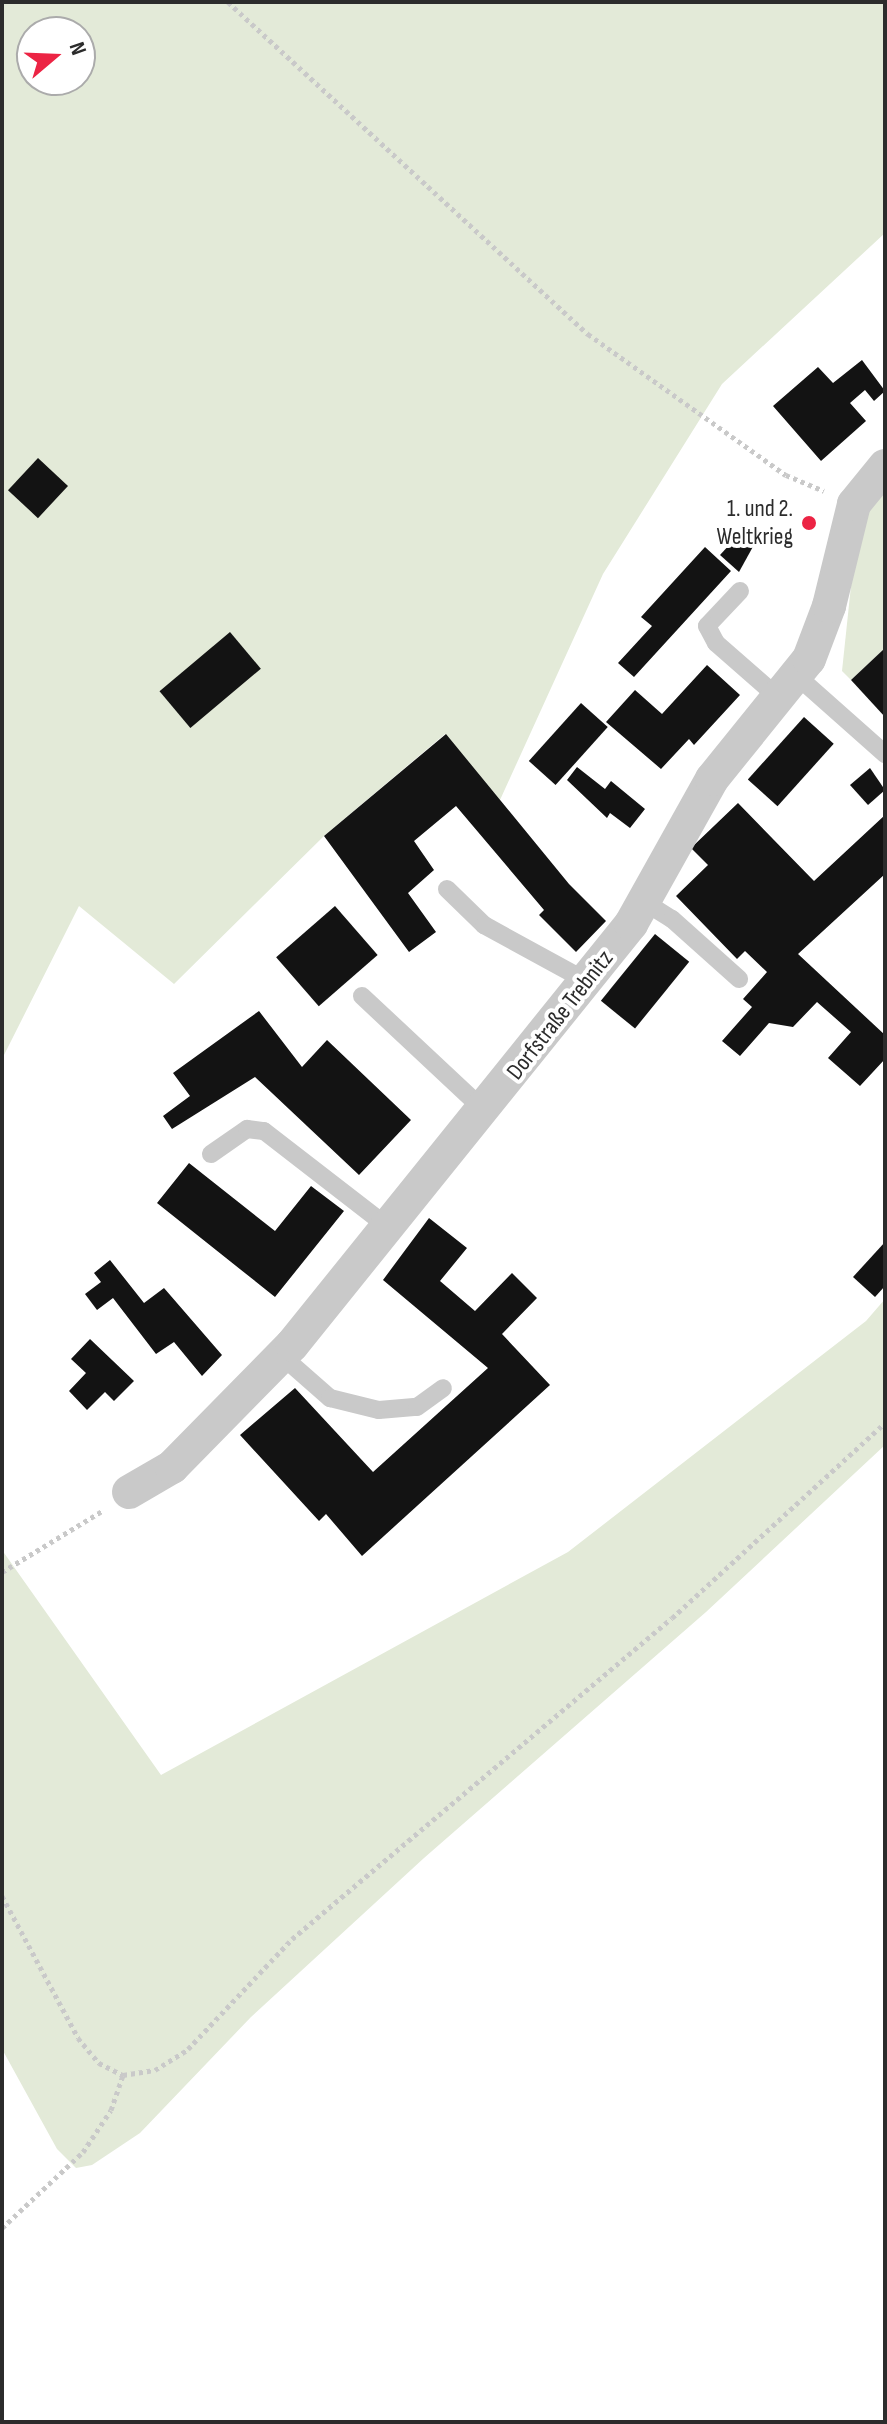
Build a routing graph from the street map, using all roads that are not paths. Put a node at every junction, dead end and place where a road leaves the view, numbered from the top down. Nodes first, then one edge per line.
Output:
1 (885, 466) edge
2 (740, 591) dead end
3 (788, 688) junction
4 (885, 754) edge
5 (447, 889) dead end
6 (643, 901) junction
7 (739, 979) dead end
8 (588, 982) junction
9 (362, 996) dead end
10 (484, 1110) junction
11 (211, 1154) dead end
12 (388, 1227) junction
13 (282, 1356) junction
14 (443, 1388) dead end
15 (129, 1492) road end

1 - 3 street, Dorfstraße Trebnitz
2 - 3 lane
3 - 4 lane
3 - 6 street, Dorfstraße Trebnitz
5 - 8 lane
6 - 7 lane
6 - 8 street, Dorfstraße Trebnitz
8 - 10 street, Dorfstraße Trebnitz
9 - 10 lane
10 - 12 street, Dorfstraße Trebnitz
11 - 12 lane
12 - 13 street, Dorfstraße Trebnitz
13 - 14 lane
13 - 15 street, Dorfstraße Trebnitz

